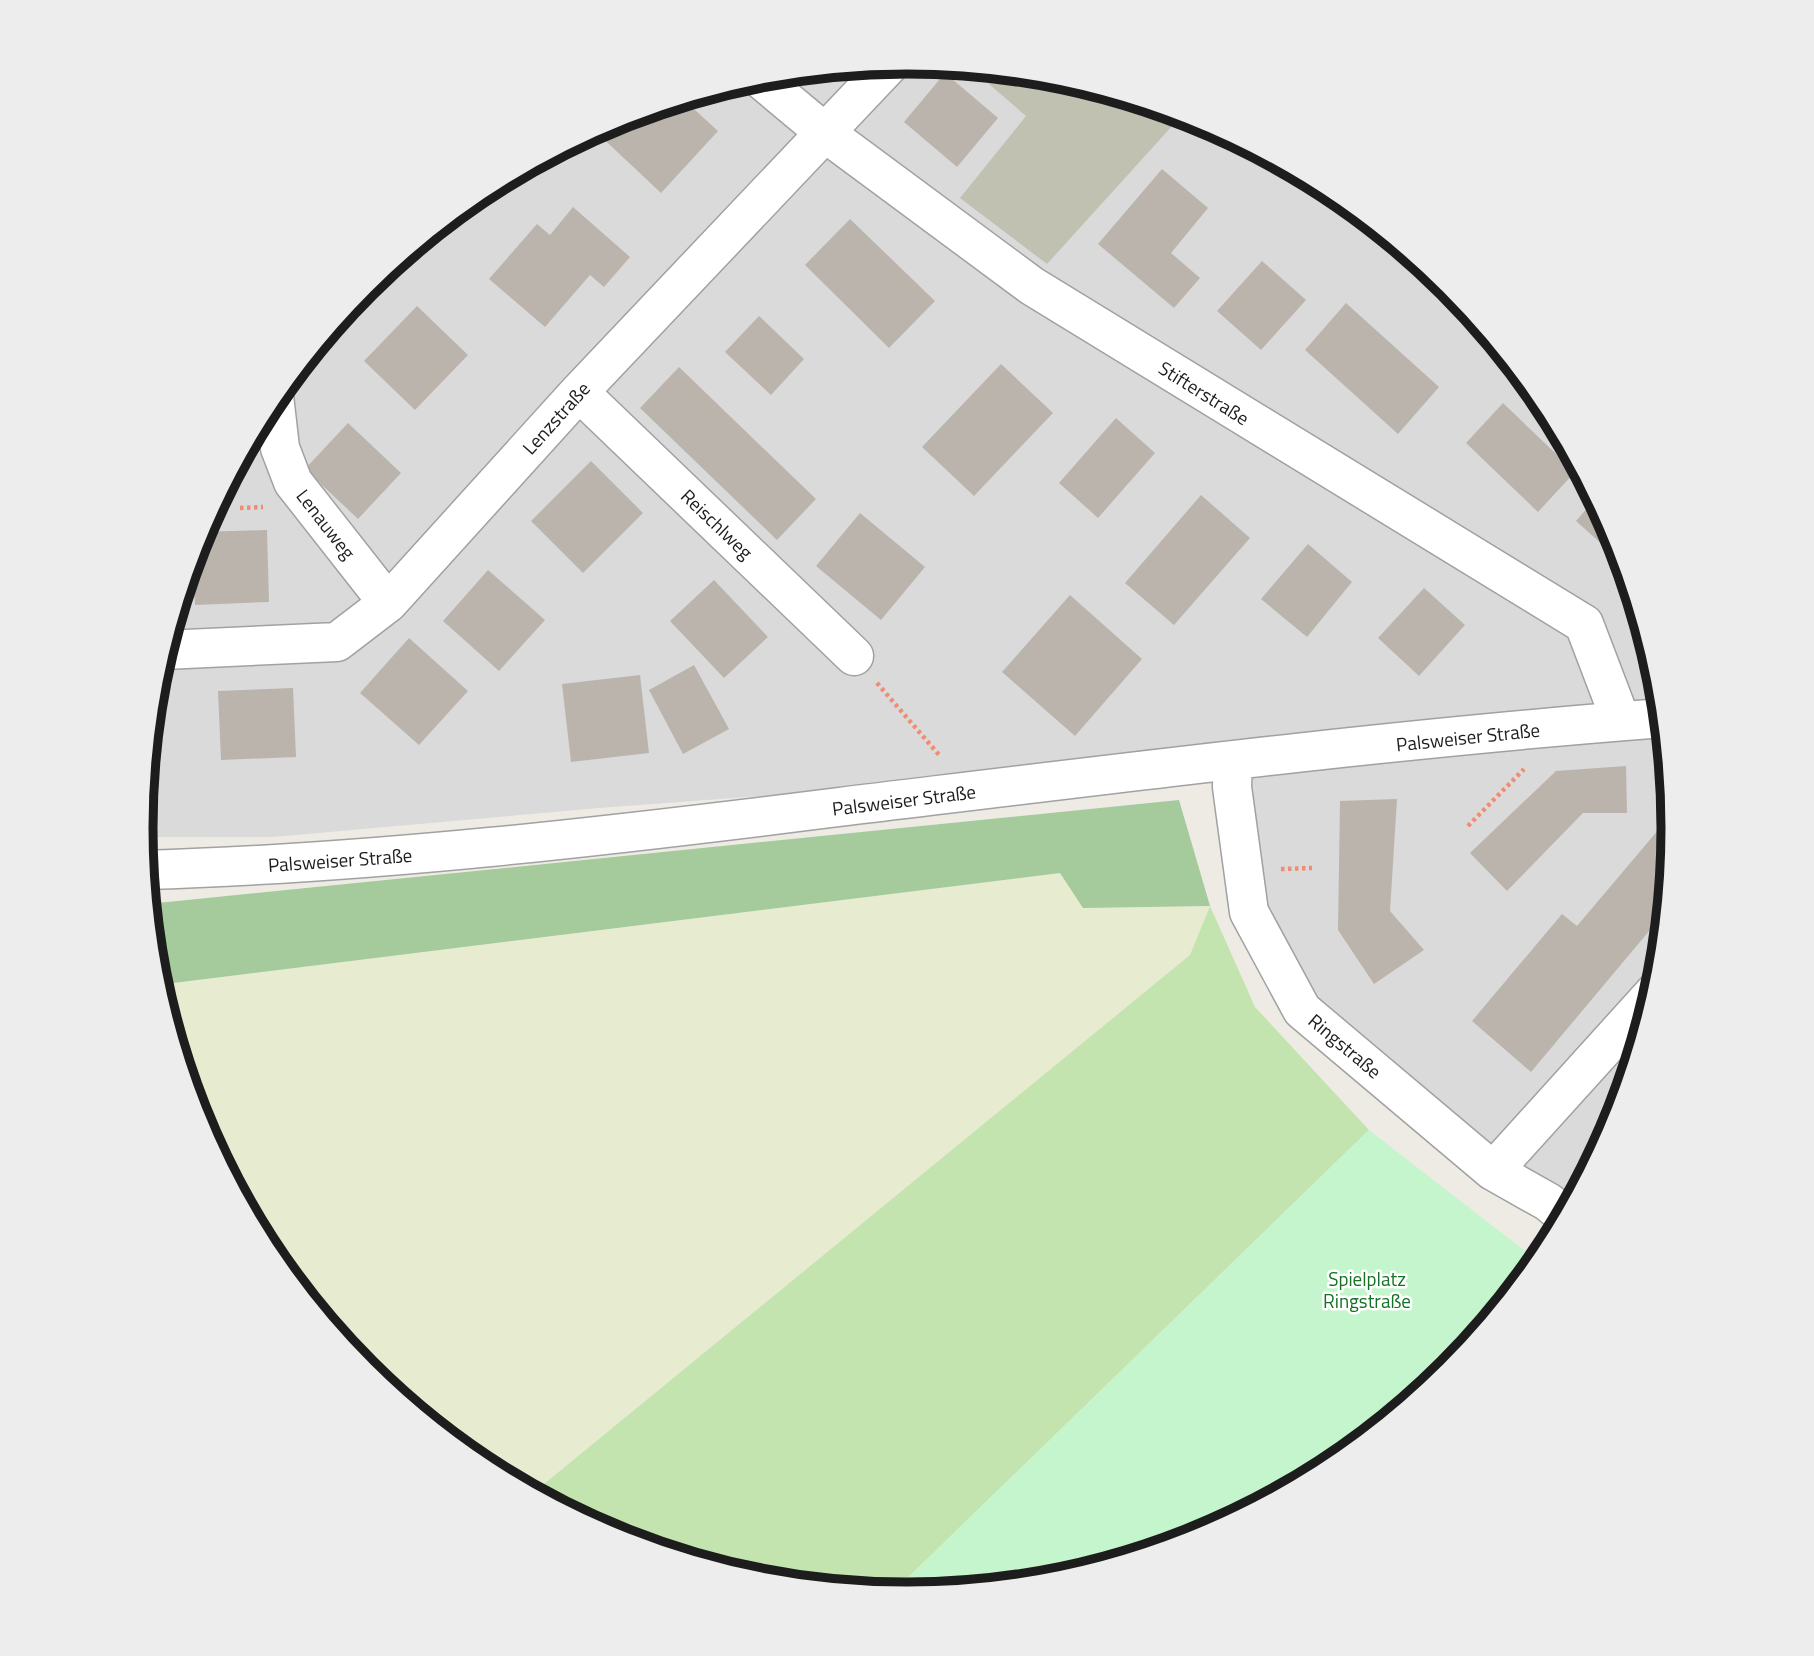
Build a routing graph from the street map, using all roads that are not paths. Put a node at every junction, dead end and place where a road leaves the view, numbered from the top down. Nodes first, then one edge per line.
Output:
1 (880, 75) edge
2 (770, 86) edge
3 (824, 131) junction
4 (579, 392) junction
5 (276, 415) edge
6 (388, 603) junction
7 (174, 650) edge
8 (854, 656) road end
9 (1653, 719) edge
10 (1621, 721) junction
11 (1233, 761) junction
12 (154, 870) edge
13 (1639, 1009) edge
14 (1493, 1171) junction
15 (1557, 1210) edge

1 - 3 street, Lenzstraße
2 - 3 street, Stifterstraße
3 - 4 street, Lenzstraße
3 - 10 street, Stifterstraße
4 - 6 street, Lenzstraße
4 - 8 street, Reischlweg
5 - 6 street, Lenauweg
6 - 7 street, Lenzstraße
9 - 10 street, Palsweiser Straße
10 - 11 street, Palsweiser Straße
11 - 12 street, Palsweiser Straße
11 - 14 street, Ringstraße
13 - 14 street
14 - 15 street, Ringstraße

